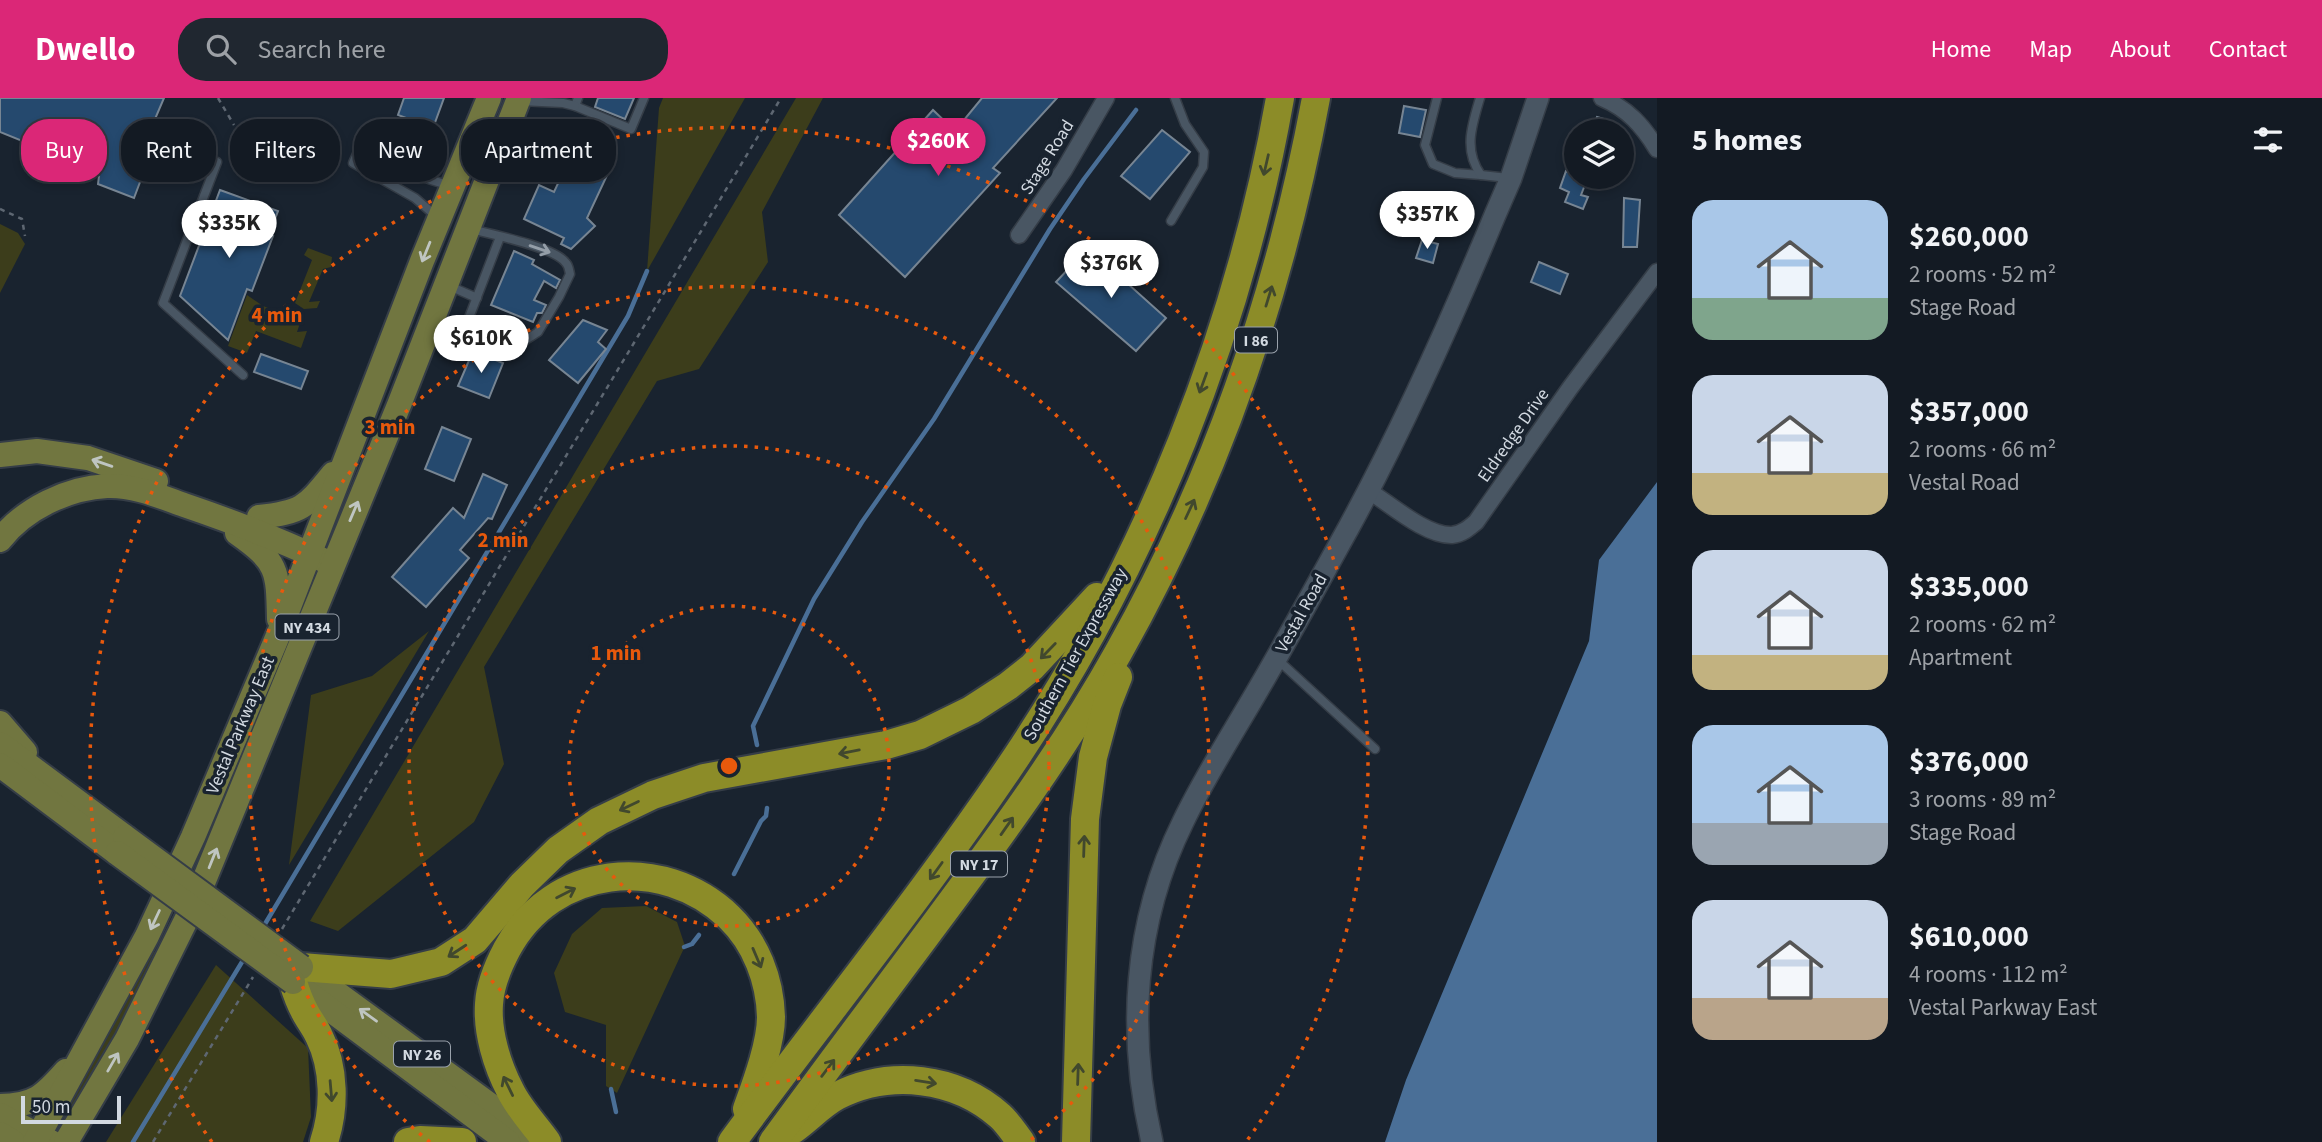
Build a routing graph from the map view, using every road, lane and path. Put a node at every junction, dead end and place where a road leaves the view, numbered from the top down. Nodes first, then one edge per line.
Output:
1 (218, 98) edge
2 (489, 98) edge
3 (644, 98) edge
4 (781, 98) edge
5 (1106, 98) edge
6 (1175, 98) edge
7 (1280, 98) edge
8 (1316, 98) edge
9 (1437, 98) edge
10 (1480, 98) edge
11 (1538, 98) edge
12 (1602, 98) edge
13 (518, 100) edge
14 (577, 102) edge
15 (230, 119) edge
16 (1657, 149) edge
17 (217, 162) dead end
18 (1481, 174) junction
19 (1511, 178) junction
20 (453, 185) junction
21 (0, 209) edge
22 (439, 219) junction
23 (1171, 220) dead end
24 (468, 229) junction
25 (1019, 234) dead end
26 (25, 236) dead end
27 (500, 237) junction
28 (1657, 272) edge
29 (446, 285) junction
30 (477, 298) junction
31 (433, 318) junction
32 (465, 328) junction
33 (243, 375) dead end
34 (0, 455) edge
35 (348, 456) junction
36 (1369, 491) junction
37 (197, 509) junction
38 (259, 517) junction
39 (0, 540) edge
40 (324, 552) junction
41 (1126, 563) junction
42 (1161, 571) junction
43 (279, 633) junction
44 (1276, 658) junction
45 (0, 723) edge
46 (0, 744) edge
47 (1374, 749) dead end
48 (0, 765) edge
49 (0, 776) edge
50 (47, 789) junction
51 (277, 937) dead end
52 (256, 973) dead end
53 (297, 974) junction
54 (90, 1045) junction
55 (0, 1106) edge
56 (0, 1115) edge
57 (0, 1134) edge
58 (736, 1138) edge
59 (42, 1140) edge
60 (13, 1142) edge
61 (66, 1142) edge
62 (153, 1142) edge
63 (324, 1142) edge
64 (408, 1142) edge
65 (462, 1142) edge
66 (508, 1142) edge
67 (544, 1142) edge
68 (775, 1142) edge
69 (1021, 1142) edge
70 (1076, 1142) edge
71 (1152, 1142) edge

1 - 15 path
2 - 20 main road, Vestal Parkway East / NY 434
3 - 14 lane
4 - 51 path
5 - 25 street, Stage Road
6 - 23 lane
7 -> 41 highway, Southern Tier Expressway / I 86
42 -> 8 highway, Southern Tier Expressway / I 86
9 - 18 lane
10 - 18 lane
11 - 19 street, Vestal Road
12 - 16 street
13 - 14 lane
13 - 24 main road, Vestal Parkway East / NY 434
17 - 33 lane
18 - 19 lane
19 - 36 street, Vestal Road
20 - 22 main road, Vestal Parkway East / NY 434
20 - 22 lane
21 - 26 path
22 -> 35 main road, Vestal Parkway East / NY 434
24 - 27 lane
24 - 29 main road, Vestal Parkway East / NY 434
27 - 30 lane
27 -> 32 lane
28 - 36 street, Eldredge Drive
29 - 30 lane
29 - 31 main road, Vestal Parkway East / NY 434
30 - 32 lane
31 - 32 lane
40 -> 31 main road, Vestal Parkway East / NY 434
38 -> 34 main road
35 - 38 main road
35 - 40 main road, Vestal Parkway East / NY 434
36 - 44 street, Vestal Road
37 - 39 main road
37 - 40 main road
37 - 43 main road
38 - 40 main road
40 - 43 main road, Vestal Parkway East / NY 434
61 -> 40 main road, Vestal Parkway East / NY 434
41 -> 53 highway
41 -> 58 highway, Southern Tier Expressway / NY 17
68 -> 42 highway, Southern Tier Expressway / NY 17
70 -> 42 highway
43 -> 54 main road, Vestal Parkway East / NY 434
44 - 47 lane
44 - 71 street, Vestal Road
45 - 50 main road
46 - 50 main road, NY 26
48 - 50 main road, NY 26
49 - 50 main road
50 - 53 main road, NY 26, bridge
52 - 62 path
53 -> 63 highway
53 - 66 main road, NY 26
67 -> 53 main road, NY 26
54 - 55 main road
54 - 59 main road, Vestal Parkway East / NY 434
56 - 59 main road
57 - 60 main road
67 -> 58 highway
64 - 65 highway
68 -> 69 highway

